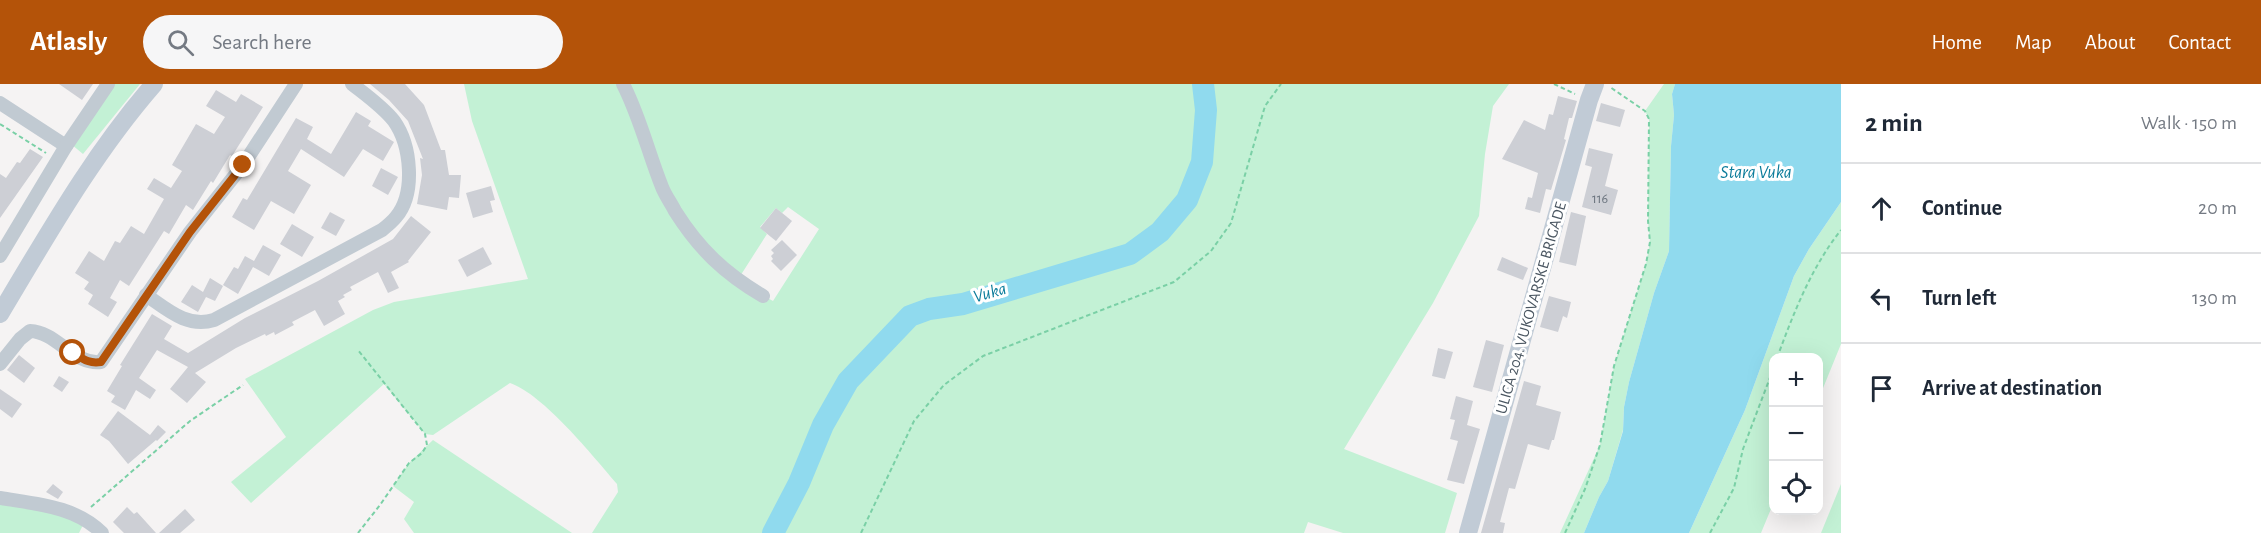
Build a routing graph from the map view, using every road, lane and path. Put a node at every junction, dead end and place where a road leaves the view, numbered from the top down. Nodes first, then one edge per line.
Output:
1 (108, 84) edge
2 (154, 84) edge
3 (296, 84) edge
4 (352, 84) edge
5 (623, 84) edge
6 (1281, 84) edge
7 (1554, 84) edge
8 (1605, 84) edge
9 (1592, 92) edge
10 (0, 103) edge
11 (0, 124) edge
12 (66, 146) junction
13 (47, 154) dead end
14 (1841, 230) edge
15 (0, 256) edge
16 (146, 295) junction
17 (763, 296) dead end
18 (0, 314) edge
19 (358, 350) dead end
20 (1779, 353) edge
21 (0, 364) edge
22 (1769, 379) edge
23 (243, 385) dead end
24 (0, 498) edge
25 (82, 517) junction
26 (102, 533) edge
27 (357, 533) edge
28 (861, 533) edge
29 (1468, 533) edge
30 (1565, 533) edge
31 (1710, 533) edge

1 - 12 street
2 - 18 street
3 - 16 street
4 - 16 street
5 - 17 street
6 - 28 path
7 - 9 path
8 - 30 path
9 - 29 street, ULICA 204. VUKOVARSKE BRIGADE
10 - 12 street
11 - 13 path
12 - 15 street
14 - 20 path
16 - 21 street
19 - 27 path
22 - 31 path
23 - 25 path
24 - 25 street
25 - 26 street

